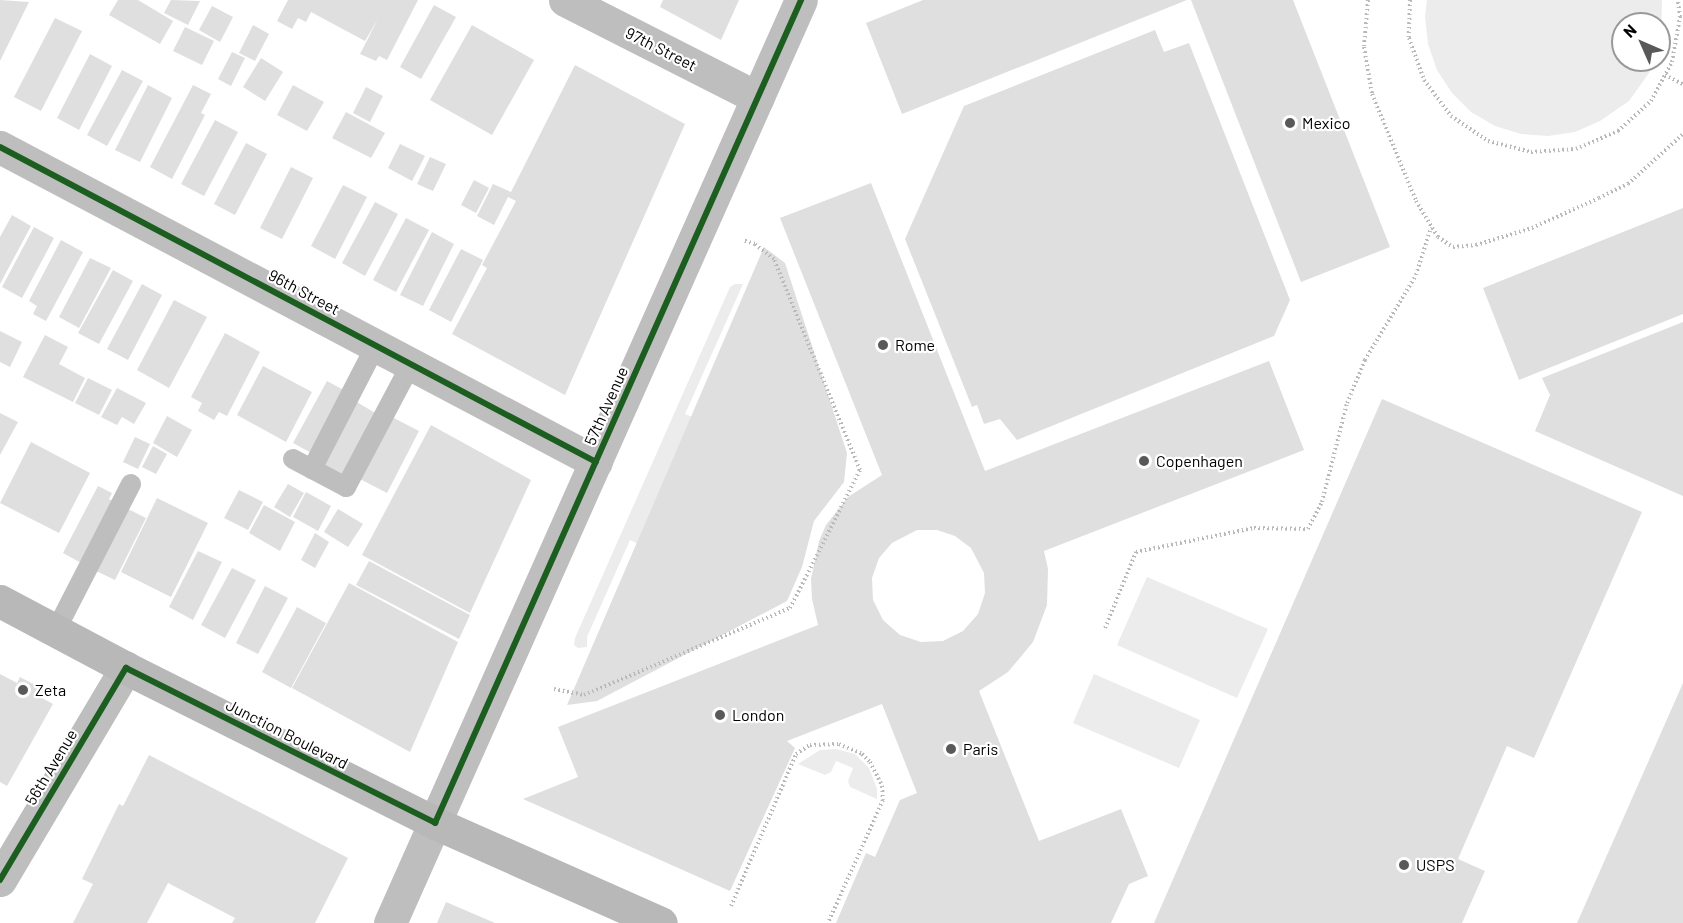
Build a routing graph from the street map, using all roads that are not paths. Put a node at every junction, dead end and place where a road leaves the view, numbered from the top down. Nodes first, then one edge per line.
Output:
1 (565, 0) edge
2 (801, 0) edge
3 (758, 98) junction
4 (0, 147) edge
5 (376, 345) junction
6 (411, 364) junction
7 (293, 459) dead end
8 (596, 462) junction
9 (312, 469) junction
10 (131, 484) dead end
11 (0, 601) edge
12 (56, 630) junction
13 (126, 668) junction
14 (435, 823) junction
15 (0, 880) edge
16 (390, 923) edge
17 (661, 923) edge

1 - 3 street, 97th Street
2 - 3 street, 57th Avenue
3 - 8 street, 57th Avenue
4 - 5 street, 96th Street
5 - 6 street, 96th Street
5 - 9 lane
6 - 8 street, 96th Street
6 - 9 lane
7 - 9 lane
8 - 14 street, 57th Avenue
10 - 12 lane
11 - 12 main road, Junction Boulevard
12 - 13 main road, Junction Boulevard
13 - 14 main road, Junction Boulevard
13 - 15 street, 56th Avenue
14 - 16 street, 57th Avenue
14 - 17 main road, Junction Boulevard

